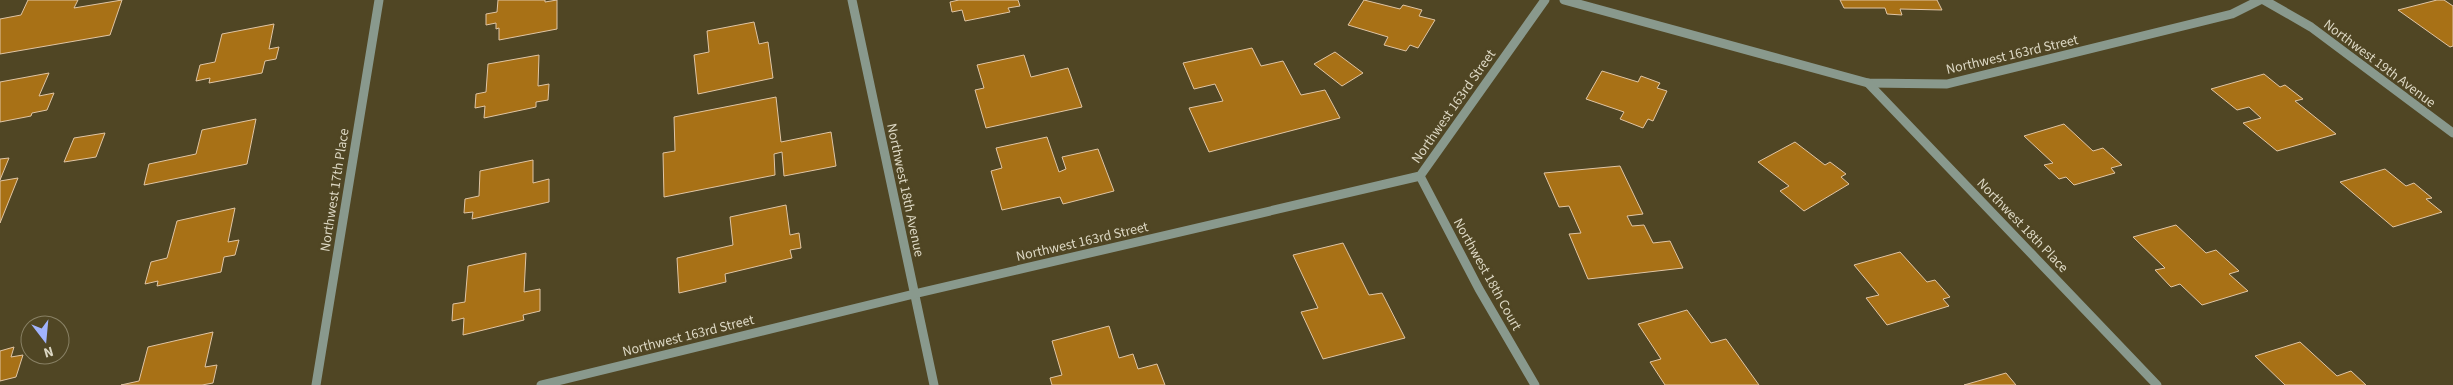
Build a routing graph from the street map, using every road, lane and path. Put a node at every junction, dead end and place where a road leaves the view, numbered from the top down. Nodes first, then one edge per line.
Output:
1 (379, 0) edge
2 (852, 0) edge
3 (1545, 0) edge
4 (1564, 0) edge
5 (2262, 0) edge
6 (1868, 83) junction
7 (2453, 133) edge
8 (1420, 176) junction
9 (914, 294) junction
10 (316, 385) edge
11 (541, 385) edge
12 (934, 385) edge
13 (1535, 385) edge
14 (2157, 385) edge

1 - 10 street, Northwest 17th Place
2 - 9 street, Northwest 18th Avenue
3 - 8 street, Northwest 163rd Street
4 - 6 street, Northwest 163rd Street
5 - 6 street, Northwest 163rd Street
5 - 7 street, Northwest 19th Avenue
6 - 14 street, Northwest 18th Place
8 - 9 street, Northwest 163rd Street
8 - 13 street, Northwest 18th Court
9 - 11 street, Northwest 163rd Street
9 - 12 street, Northwest 18th Avenue

